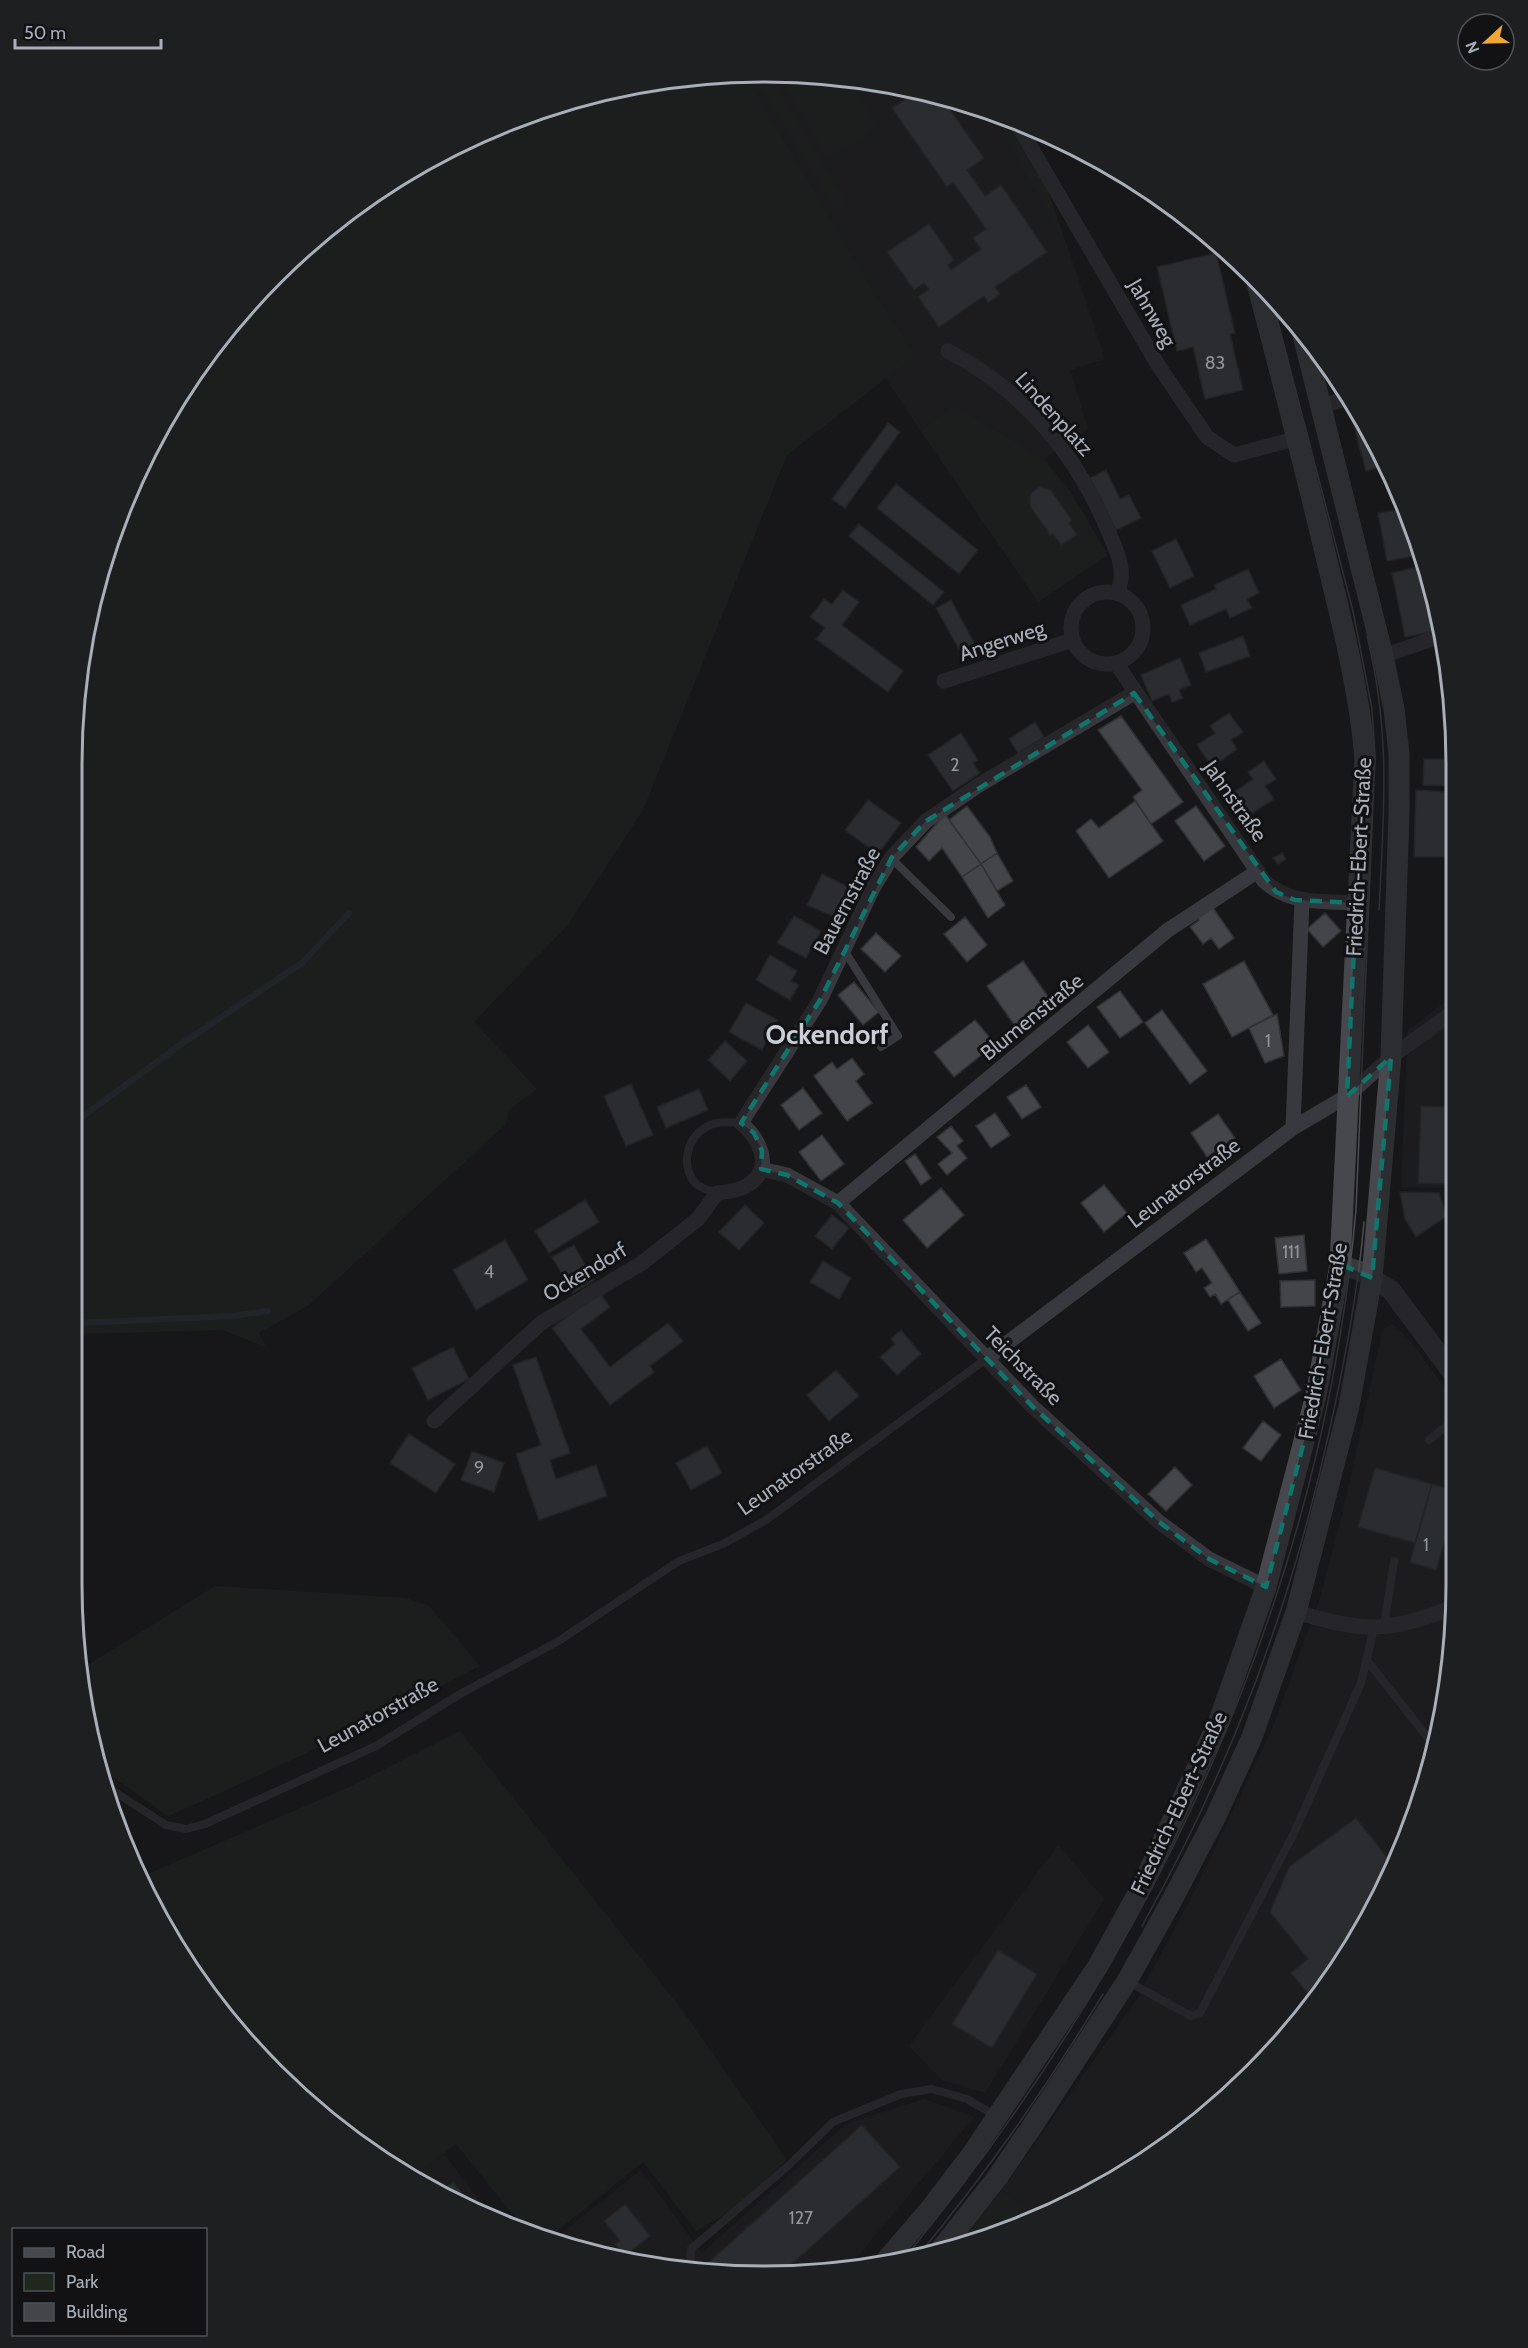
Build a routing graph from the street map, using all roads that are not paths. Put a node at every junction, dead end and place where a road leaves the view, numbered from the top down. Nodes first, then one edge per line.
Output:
1 (1022, 133) edge
2 (1261, 299) edge
3 (948, 351) dead end
4 (1308, 353) edge
5 (1340, 400) edge
6 (1322, 406) junction
7 (1298, 438) junction
8 (1118, 593) junction
9 (1433, 639) edge
10 (1073, 640) junction
11 (1383, 656) junction
12 (1116, 663) junction
13 (944, 681) dead end
14 (1134, 693) junction
15 (891, 858) junction
16 (1258, 871) junction
17 (1302, 900) junction
18 (1356, 903) junction
19 (951, 917) dead end
20 (844, 950) junction
21 (1446, 1017) edge
22 (881, 1047) dead end
23 (1391, 1057) junction
24 (1347, 1096) junction
25 (741, 1123) junction
26 (1293, 1128) junction
27 (761, 1169) junction
28 (717, 1193) junction
29 (838, 1203) junction
30 (1340, 1265) junction
31 (1372, 1278) junction
32 (986, 1359) junction
33 (1446, 1364) edge
34 (434, 1421) dead end
35 (1446, 1426) edge
36 (1429, 1440) dead end
37 (1394, 1561) dead end
38 (1266, 1587) junction
39 (1445, 1610) edge
40 (1296, 1612) junction
41 (1378, 1628) junction
42 (1366, 1659) junction
43 (1427, 1737) edge
44 (116, 1793) edge
45 (1127, 1981) junction
46 (998, 2117) junction
47 (949, 2239) edge
48 (892, 2253) edge
49 (690, 2261) edge

1 - 7 street, Jahnweg
2 - 7 main road, Friedrich-Ebert-Straße
3 - 8 street, Lindenplatz
4 - 6 main road, Friedrich-Ebert-Straße
5 - 6 street
6 - 11 main road, Friedrich-Ebert-Straße
7 - 18 main road, Friedrich-Ebert-Straße
8 - 10 street
8 - 12 street
9 - 11 street
10 - 12 street
10 - 13 street, Angerweg
11 - 23 main road, Friedrich-Ebert-Straße
12 - 14 street, Jahnstraße
14 - 15 street, Bauernstraße
14 - 16 street, Jahnstraße
15 - 19 lane
15 - 20 street, Bauernstraße
16 - 17 street, Jahnstraße
16 - 29 street, Blumenstraße
17 - 18 street, Jahnstraße
17 - 26 street
18 - 24 main road, Friedrich-Ebert-Straße
20 - 22 lane
20 - 25 street, Bauernstraße
21 - 23 street, Leunatorstraße
23 - 24 street, Leunatorstraße
23 - 31 main road, Friedrich-Ebert-Straße
24 - 26 street, Leunatorstraße
24 - 30 main road, Friedrich-Ebert-Straße
25 - 27 street
25 - 28 lane
26 - 32 street, Leunatorstraße
27 - 28 street
27 - 29 street, Teichstraße
28 - 34 street, Ockendorf
29 - 32 street, Teichstraße
30 - 31 street
30 - 38 main road, Friedrich-Ebert-Straße
31 - 33 street
31 - 40 main road, Friedrich-Ebert-Straße
32 - 38 street, Teichstraße
32 - 44 lane, Leunatorstraße
35 - 36 lane
37 - 41 lane
38 - 46 main road, Friedrich-Ebert-Straße
39 - 41 street
40 - 41 street
40 - 45 main road, Friedrich-Ebert-Straße
41 - 42 lane
42 - 43 lane
42 - 45 lane
45 - 47 main road, Friedrich-Ebert-Straße
46 - 48 main road, Friedrich-Ebert-Straße
46 - 49 lane

